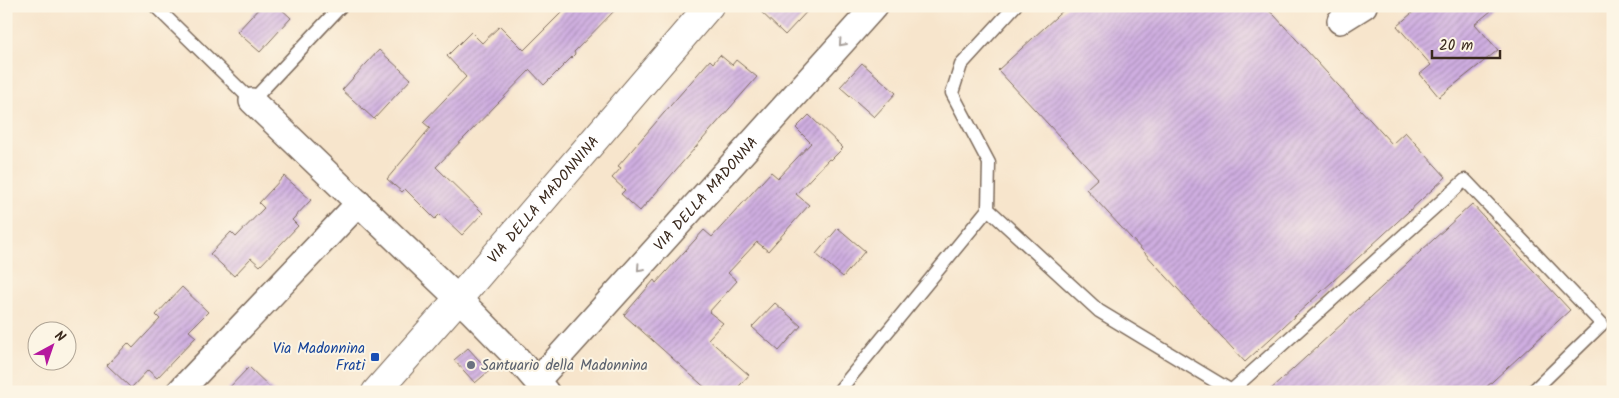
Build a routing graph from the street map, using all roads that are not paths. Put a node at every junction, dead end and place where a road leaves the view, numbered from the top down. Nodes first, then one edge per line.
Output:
1 (155, 6) edge
2 (342, 6) edge
3 (709, 6) edge
4 (874, 6) edge
5 (1015, 6) edge
6 (1364, 6) edge
7 (1340, 21) dead end
8 (252, 101) junction
9 (359, 203) junction
10 (988, 209) junction
11 (458, 299) junction
12 (542, 387) edge
13 (1232, 391) edge
14 (179, 392) edge
15 (376, 392) edge
16 (838, 392) edge
17 (1532, 392) edge

1 - 8 lane
2 - 8 lane
3 - 11 street, VIA DELLA MADONNINA
4 -> 12 street, VIA DELLA MADONNA
5 - 10 lane
6 - 7 street
8 - 9 street, VIA DELLA MADONNA
9 - 11 street, VIA DELLA MADONNA
9 - 14 street
10 - 13 lane
10 - 16 lane
11 - 12 street, VIA DELLA MADONNA
11 - 15 street, VIA DELLA MADONNINA
13 - 17 lane

